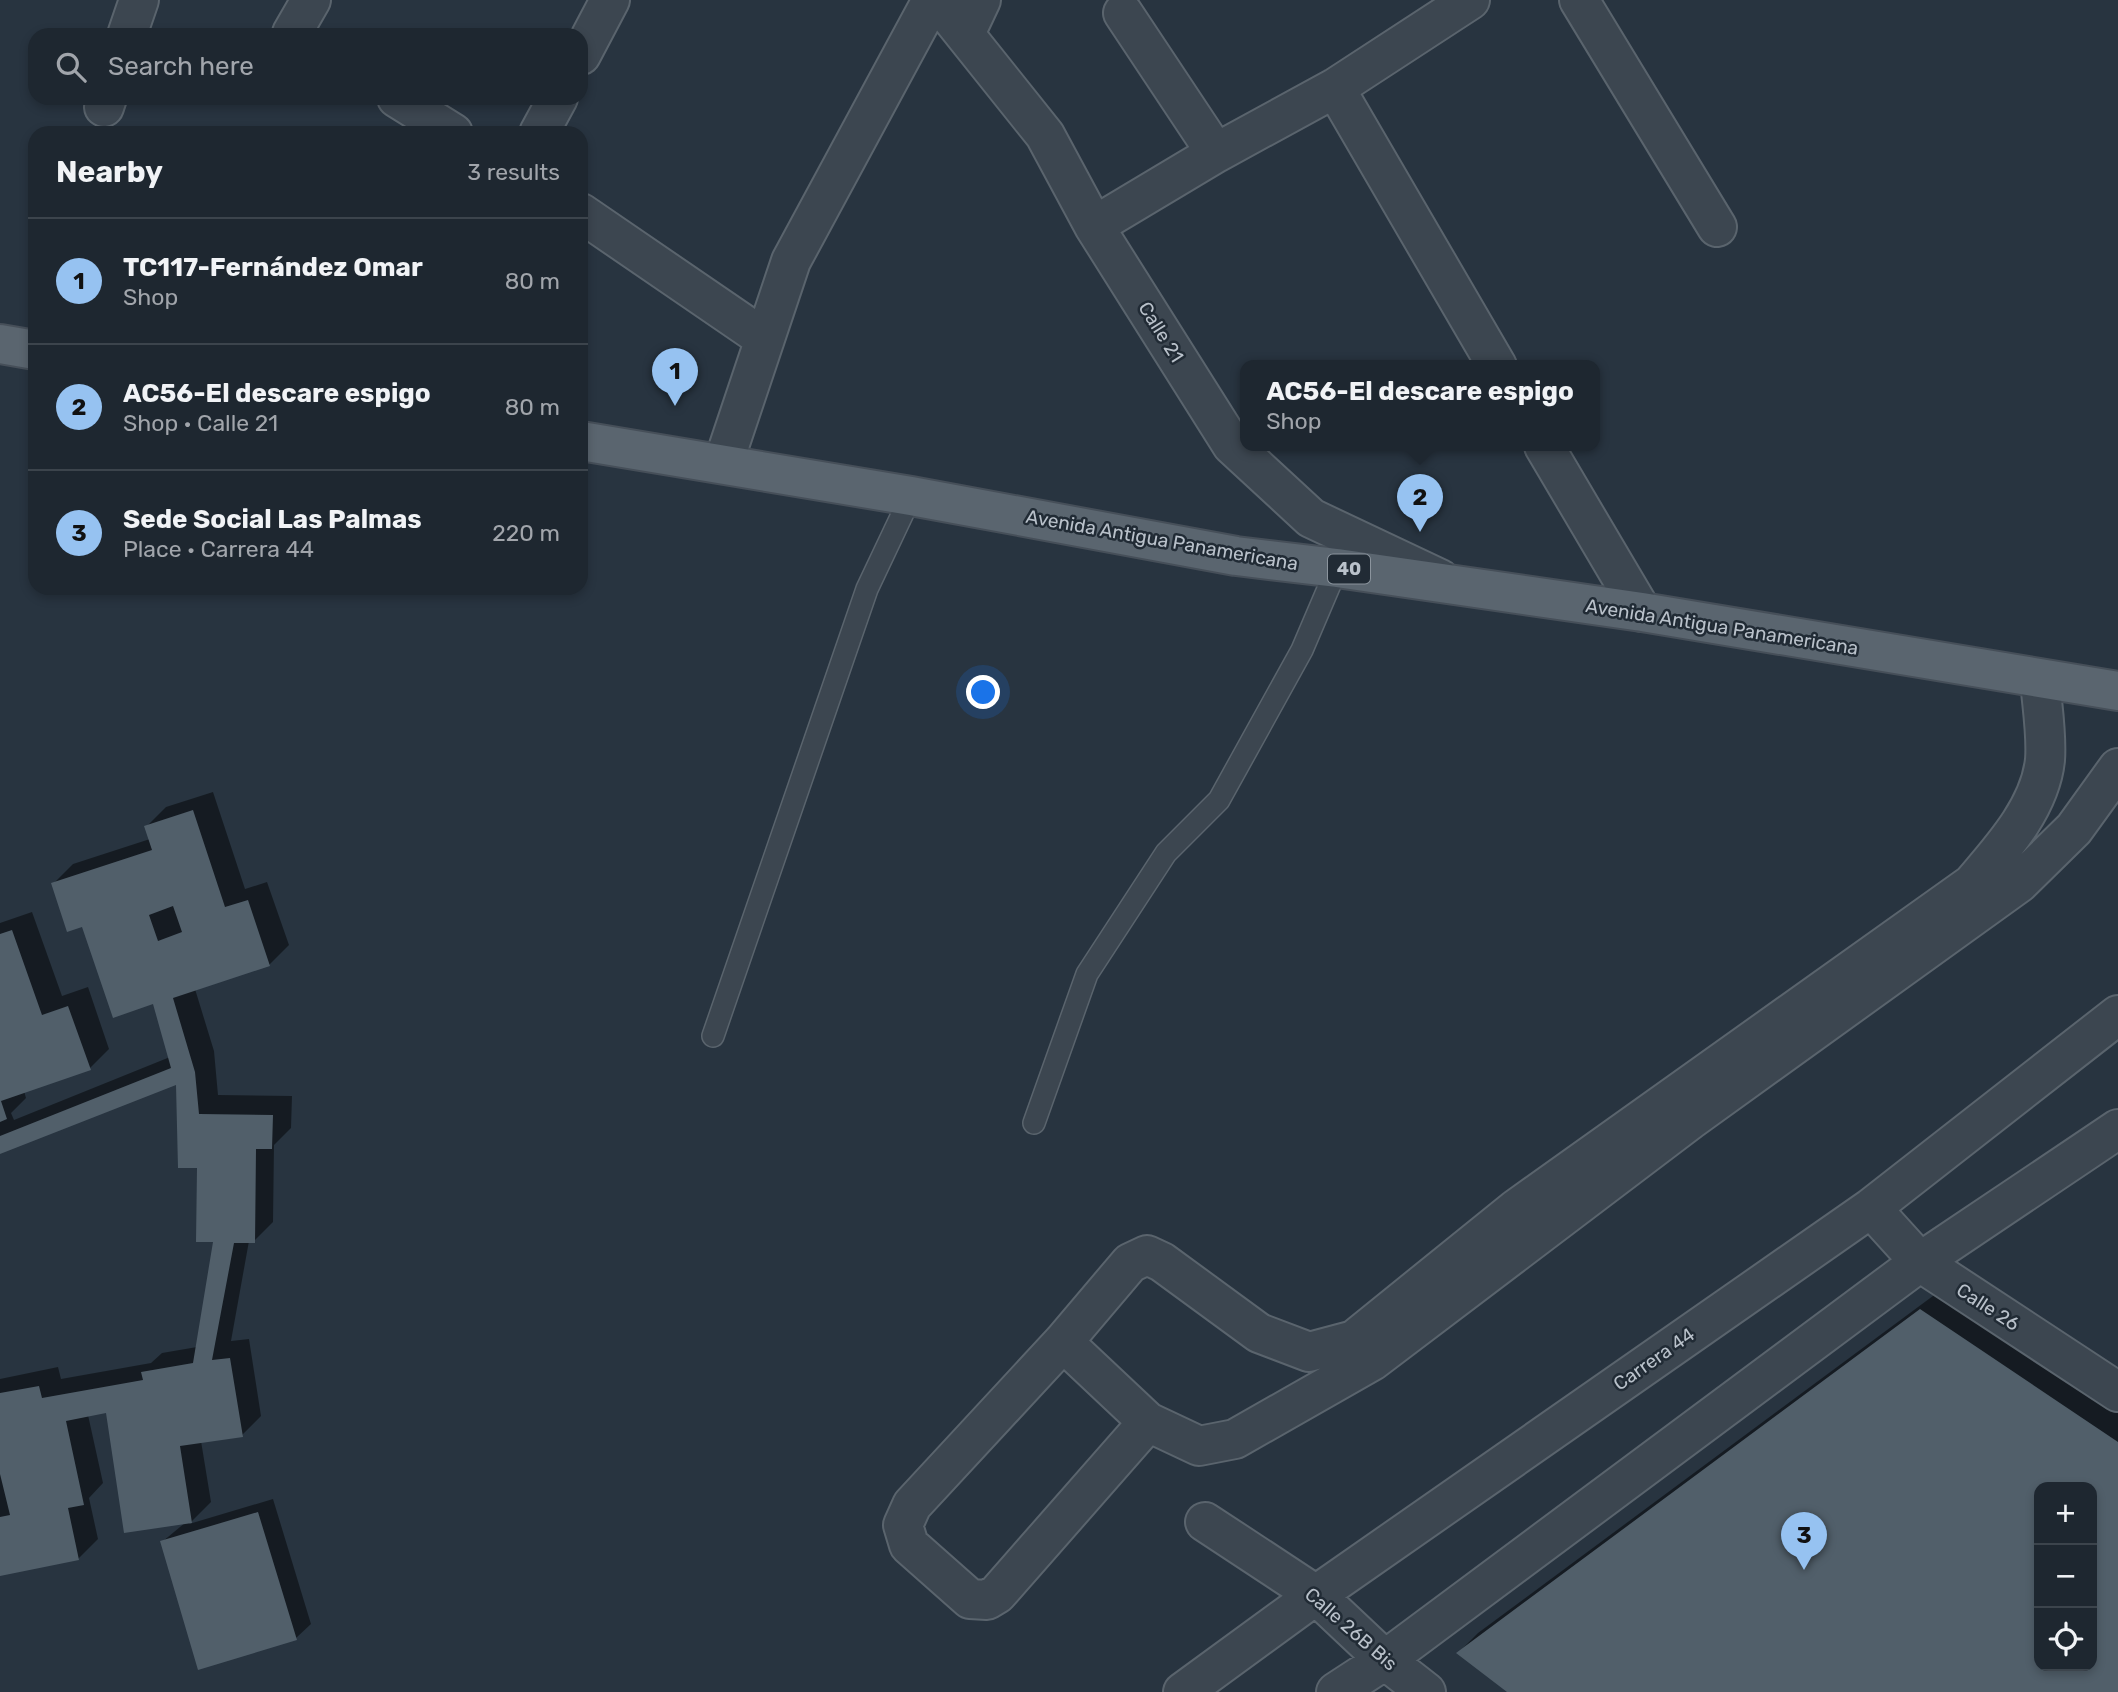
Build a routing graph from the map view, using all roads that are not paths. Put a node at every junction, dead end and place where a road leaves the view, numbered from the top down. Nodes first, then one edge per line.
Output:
1 (139, 0) edge
2 (311, 0) edge
3 (610, 0) edge
4 (934, 0) edge
5 (1579, 0) edge
6 (1450, 5) edge
7 (1123, 13) dead end
8 (973, 17) edge
9 (129, 28) edge
10 (295, 28) edge
11 (588, 42) edge
12 (1335, 88) junction
13 (408, 105) edge
14 (554, 105) edge
15 (442, 126) edge
16 (543, 126) edge
17 (1216, 153) junction
18 (588, 218) edge
19 (1094, 226) junction
20 (1717, 227) dead end
21 (765, 339) junction
22 (0, 344) edge
23 (28, 349) edge
24 (1494, 360) edge
25 (588, 441) edge
26 (1548, 451) edge
27 (723, 464) junction
28 (911, 496) junction
29 (1337, 568) junction
30 (1456, 587) junction
31 (1642, 612) junction
32 (2040, 680) junction
33 (2118, 691) edge
34 (2118, 768) edge
35 (2118, 1015) edge
36 (713, 1036) dead end
37 (1034, 1124) dead end
38 (2118, 1129) edge
39 (1871, 1208) junction
40 (1920, 1262) junction
41 (1063, 1342) junction
42 (2118, 1392) edge
43 (1148, 1422) junction
44 (1205, 1522) dead end
45 (1316, 1595) junction
46 (1385, 1660) junction
47 (1183, 1692) edge
48 (1336, 1692) edge
49 (1426, 1692) edge

1 - 9 street
2 - 10 street
3 - 11 street
4 - 8 street, Calle 21
4 - 21 street
5 - 20 street
6 - 12 street
7 - 17 street
8 - 19 street, Calle 21
12 - 17 street
12 - 24 street
13 - 15 street
14 - 16 street
17 - 19 street
18 - 21 street
19 - 30 street, Calle 21
21 - 27 street
22 - 23 main road
25 - 27 main road, Avenida Antigua Panamericana / 40
26 - 31 street
27 - 28 main road, Avenida Antigua Panamericana / 40
28 - 29 main road, Avenida Antigua Panamericana / 40
28 - 36 lane
29 - 30 main road, Avenida Antigua Panamericana / 40
29 - 37 lane
30 - 31 main road, Avenida Antigua Panamericana / 40
31 - 32 main road, Avenida Antigua Panamericana / 40
32 - 33 main road, Avenida Antigua Panamericana / 40
32 - 41 street
34 - 43 street
35 - 39 street, Carrera 44
38 - 40 street
39 - 40 street, Calle 26
39 - 45 street, Carrera 44
40 - 42 street, Calle 26
40 - 46 street
41 - 43 street
41 - 43 street
44 - 45 street, Calle 26B Bis
45 - 46 street, Calle 26B Bis
45 - 47 street, Carrera 44
46 - 48 street
46 - 49 street, Calle 26B Bis

